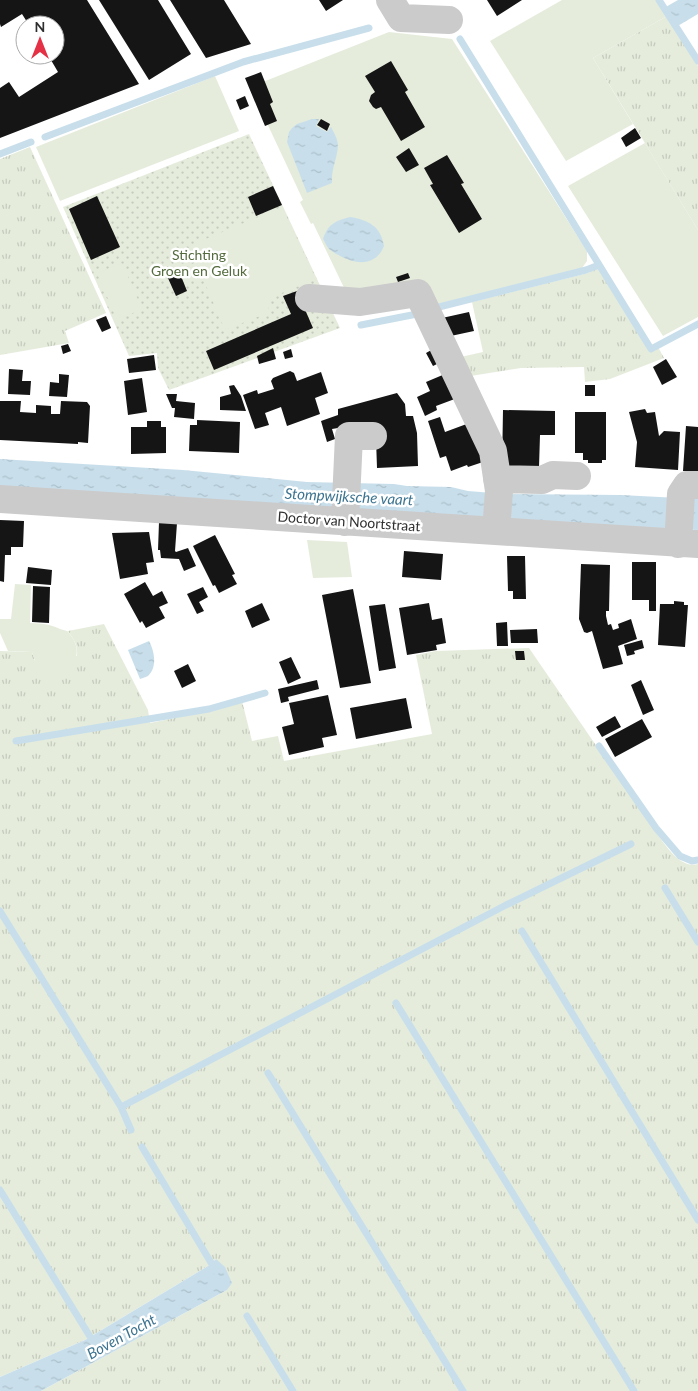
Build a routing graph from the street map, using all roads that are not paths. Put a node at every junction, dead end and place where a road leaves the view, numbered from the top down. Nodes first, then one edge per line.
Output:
1 (390, 0) edge
2 (449, 20) dead end
3 (309, 298) dead end
4 (373, 436) dead end
5 (577, 476) dead end
6 (498, 485) junction
7 (689, 489) edge
8 (0, 499) edge
9 (345, 516) junction
10 (496, 526) junction
11 (685, 540) edge

1 - 2 street
3 - 6 street
4 - 9 street
5 - 6 street
6 - 10 street
7 - 11 street
8 - 9 street, Doctor van Noortstraat
9 - 10 street, Doctor van Noortstraat
10 - 11 street, Doctor van Noortstraat

